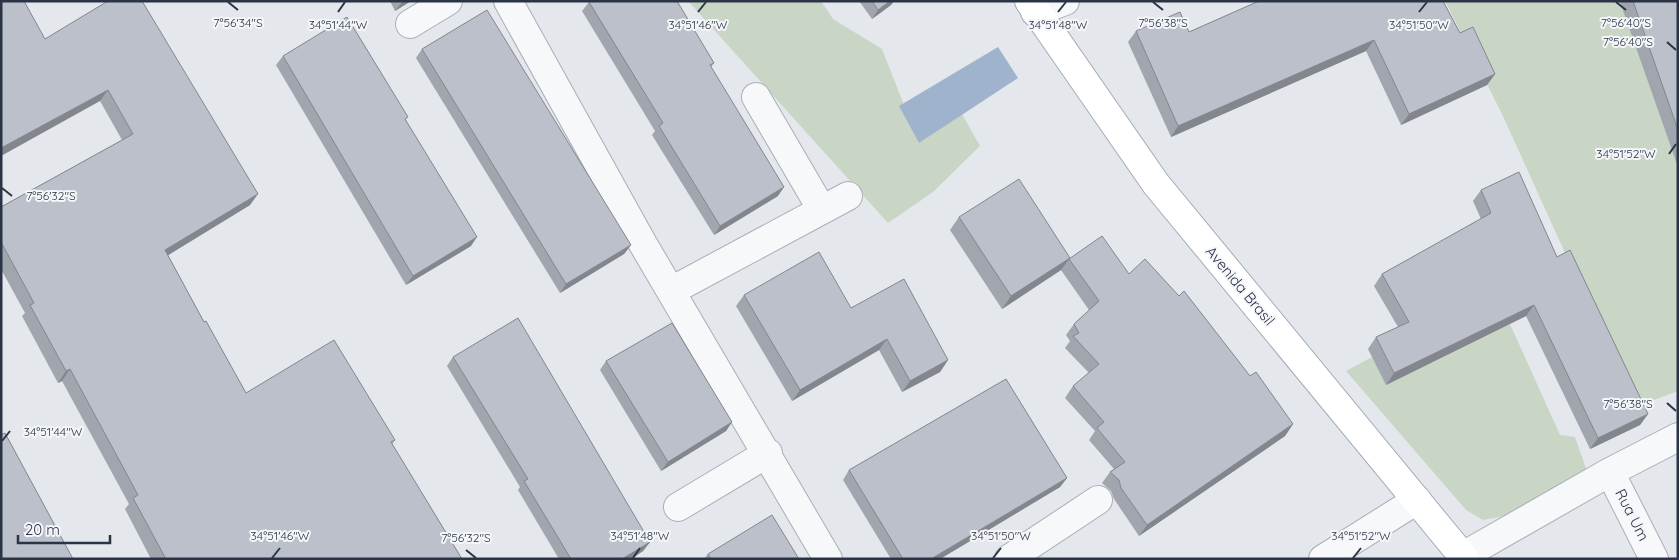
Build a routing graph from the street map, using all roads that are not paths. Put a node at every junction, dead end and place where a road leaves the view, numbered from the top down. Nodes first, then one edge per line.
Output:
1 (448, 1) edge
2 (508, 1) edge
3 (1065, 1) edge
4 (1032, 7) edge
5 (410, 24) dead end
6 (756, 97) dead end
7 (848, 196) dead end
8 (822, 210) junction
9 (671, 291) junction
10 (1678, 436) edge
11 (768, 453) junction
12 (1610, 472) junction
13 (1098, 500) dead end
14 (1416, 500) junction
15 (678, 507) dead end
16 (1464, 557) edge
17 (828, 559) edge
18 (1009, 559) edge
19 (1324, 559) edge
20 (1654, 559) edge

1 - 5 street
2 - 9 street
3 - 4 street
4 - 14 main road, Avenida Brasil
6 - 8 street
7 - 8 street
8 - 9 street
9 - 11 street
10 - 12 street
11 - 15 street
11 - 17 street
12 - 16 street
12 - 20 street, Rua Um
13 - 18 street
14 - 16 main road, Avenida Brasil
14 - 19 street

